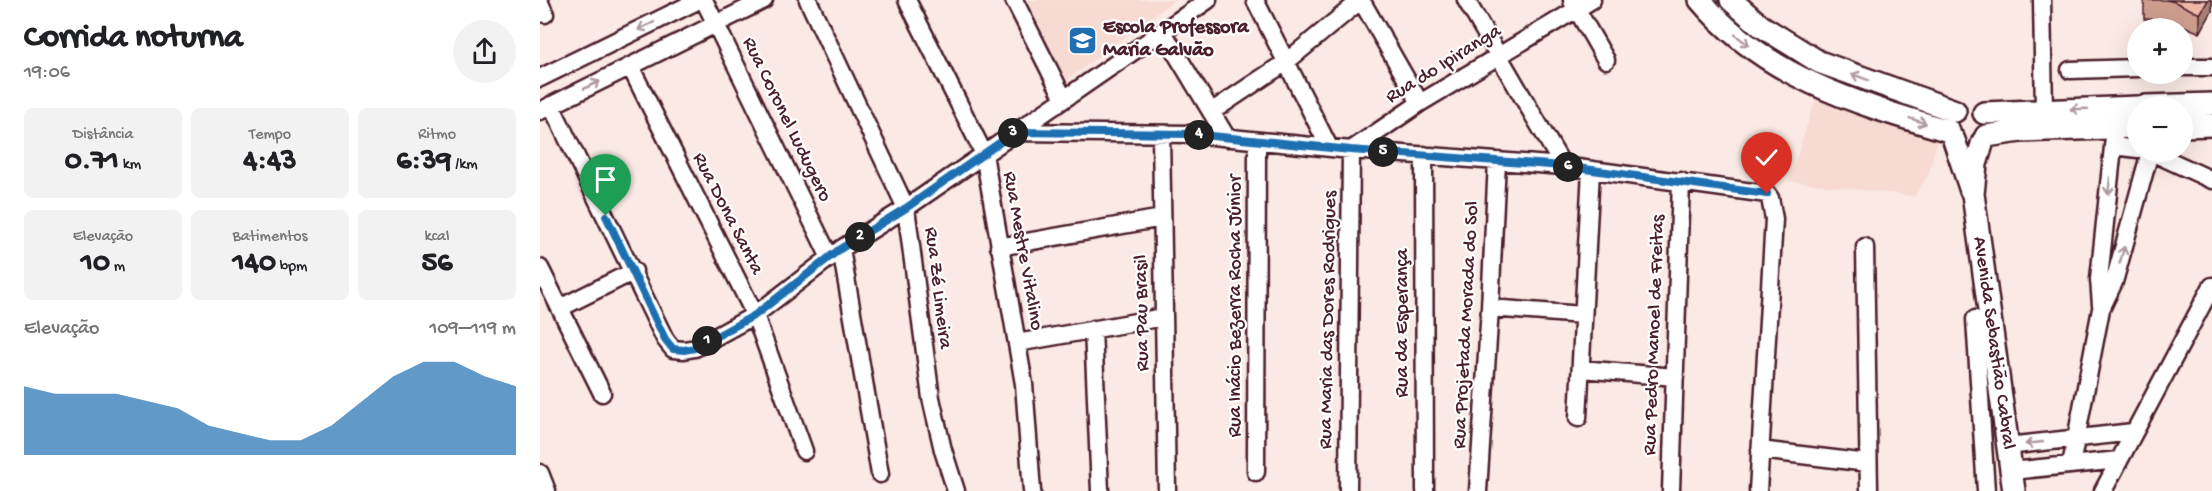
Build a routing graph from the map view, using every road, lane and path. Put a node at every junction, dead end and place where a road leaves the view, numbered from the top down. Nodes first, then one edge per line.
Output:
1 (699, 0) edge
2 (704, 0) edge
3 (764, 0) edge
4 (808, 0) edge
5 (907, 0) edge
6 (1014, 0) edge
7 (1208, 0) edge
8 (1255, 0) edge
9 (1361, 0) edge
10 (1467, 0) edge
11 (1592, 0) edge
12 (1700, 0) edge
13 (1731, 0) edge
14 (2042, 0) edge
15 (1574, 5) edge
16 (716, 24) junction
17 (1163, 32) junction
18 (1499, 56) junction
19 (1606, 60) dead end
20 (1286, 62) junction
21 (1819, 62) junction
22 (630, 66) junction
23 (2212, 67) edge
24 (2127, 68) edge
25 (2193, 68) edge
26 (2070, 70) dead end
27 (540, 78) edge
28 (1810, 83) junction
29 (1064, 99) junction
30 (1420, 103) junction
31 (2212, 104) edge
32 (2193, 105) edge
33 (2127, 107) edge
34 (546, 108) edge
35 (2044, 111) junction
36 (1211, 112) junction
37 (1984, 113) junction
38 (2212, 124) edge
39 (2193, 125) edge
40 (1952, 128) junction
41 (1015, 132) junction
42 (2127, 132) edge
43 (1161, 134) junction
44 (2114, 137) junction
45 (1227, 138) junction
46 (1984, 139) junction
47 (1257, 141) junction
48 (2127, 144) edge
49 (1329, 147) junction
50 (1351, 150) junction
51 (984, 154) junction
52 (1424, 155) junction
53 (1497, 161) junction
54 (2148, 162) edge
55 (2173, 162) edge
56 (1563, 166) junction
57 (1591, 170) junction
58 (2212, 180) edge
59 (1681, 181) junction
60 (1973, 194) junction
61 (906, 208) junction
62 (1162, 218) junction
63 (999, 247) junction
64 (1864, 247) dead end
65 (835, 253) junction
66 (540, 268) edge
67 (634, 271) junction
68 (2212, 286) edge
69 (560, 308) junction
70 (1490, 308) junction
71 (2101, 309) junction
72 (755, 315) junction
73 (1583, 315) junction
74 (1164, 317) junction
75 (1975, 319) dead end
76 (1093, 329) junction
77 (1017, 343) junction
78 (1581, 369) junction
79 (1675, 377) junction
80 (602, 393) dead end
81 (1578, 418) dead end
82 (2133, 432) junction
83 (2076, 439) junction
84 (1760, 450) junction
85 (804, 451) dead end
86 (1984, 457) junction
87 (2119, 460) junction
88 (1868, 463) junction
89 (2071, 465) junction
90 (2010, 466) edge
91 (1256, 472) dead end
92 (540, 473) edge
93 (880, 474) dead end
94 (547, 491) edge
95 (956, 491) edge
96 (1032, 491) edge
97 (1100, 491) edge
98 (1167, 491) edge
99 (1348, 491) edge
100 (1425, 491) edge
101 (1478, 491) edge
102 (1671, 491) edge
103 (1758, 491) edge
104 (1869, 491) edge
105 (1986, 491) edge
106 (2103, 491) edge

1 -> 27 street
2 - 16 street, Rua Coronel Ludugero
3 - 16 street
4 - 61 street, Rua Zé Limeira
5 - 51 street, Rua Mestre Vitalino
6 - 29 street
7 - 17 street
8 - 20 street
9 - 20 street
9 - 30 street
10 - 18 street
11 - 15 street, Rua do Ipiranga
12 -> 28 main road
13 - 21 main road
14 - 35 street
15 - 18 street, Rua do Ipiranga
15 - 19 street
16 - 22 street
16 - 65 street, Rua Coronel Ludugero
17 - 29 street
17 - 36 street
18 - 30 street, Rua do Ipiranga
18 - 56 street
20 - 36 street
20 - 49 street
21 - 28 main road
40 -> 21 main road
34 -> 22 street
22 - 72 street, Rua Dona Santa
23 - 25 street
24 - 26 street
28 -> 40 main road
29 - 41 street
30 - 50 street, Rua do Ipiranga
31 - 32 main road
33 -> 35 main road
34 - 67 street
35 - 37 main road
36 - 45 street
37 - 40 main road
37 - 46 main road
38 - 39 main road
40 - 46 main road
40 - 60 main road, Avenida Sebastião Cabral
41 - 43 street
41 - 51 street
42 - 44 main road
43 - 45 street
43 - 62 street, Rua Pau Brasil
44 - 46 main road
44 - 48 street
44 -> 71 street
45 - 47 street
46 - 60 main road, Avenida Sebastião Cabral
47 - 49 street
47 - 91 street, Rua Inácio Bezerra Rocha Júnior
49 - 50 street
50 - 52 street
50 - 99 street, Rua Maria das Dores Rodrigues
51 - 61 street
51 - 63 street, Rua Mestre Vitalino
52 - 53 street
52 - 100 street, Rua da Esperança
53 - 56 street
53 - 70 street, Rua Projetada Morada do Sol
71 -> 54 street
55 - 58 street
56 - 57 street
57 - 59 street
57 - 73 street
59 - 79 street, Rua Pedro Manoel de Freitas
59 - 84 street
60 - 90 main road, Avenida Sebastião Cabral
61 - 65 street
61 - 95 street, Rua Zé Limeira
62 - 63 street
62 - 74 street, Rua Pau Brasil
63 - 77 street, Rua Mestre Vitalino
64 - 88 street
65 - 72 street
65 - 93 street, Rua Coronel Ludugero
66 - 69 street
67 - 69 street
67 - 72 street
68 - 82 street
69 - 80 street
70 - 73 street
70 - 101 street, Rua Projetada Morada do Sol
71 - 83 street
72 - 85 street, Rua Dona Santa
73 - 78 street
74 - 76 street
74 - 98 street, Rua Pau Brasil
75 - 86 street
76 - 77 street
76 - 97 street
77 - 96 street, Rua Mestre Vitalino
78 - 79 street
78 - 81 street
79 - 102 street, Rua Pedro Manoel de Freitas
82 - 83 street
82 - 87 street
83 - 89 street
83 -> 90 street
84 - 88 street
84 - 103 street
86 - 90 street
86 - 105 street
87 - 89 street
87 - 106 street
88 - 104 street
89 - 90 street
92 - 94 street

